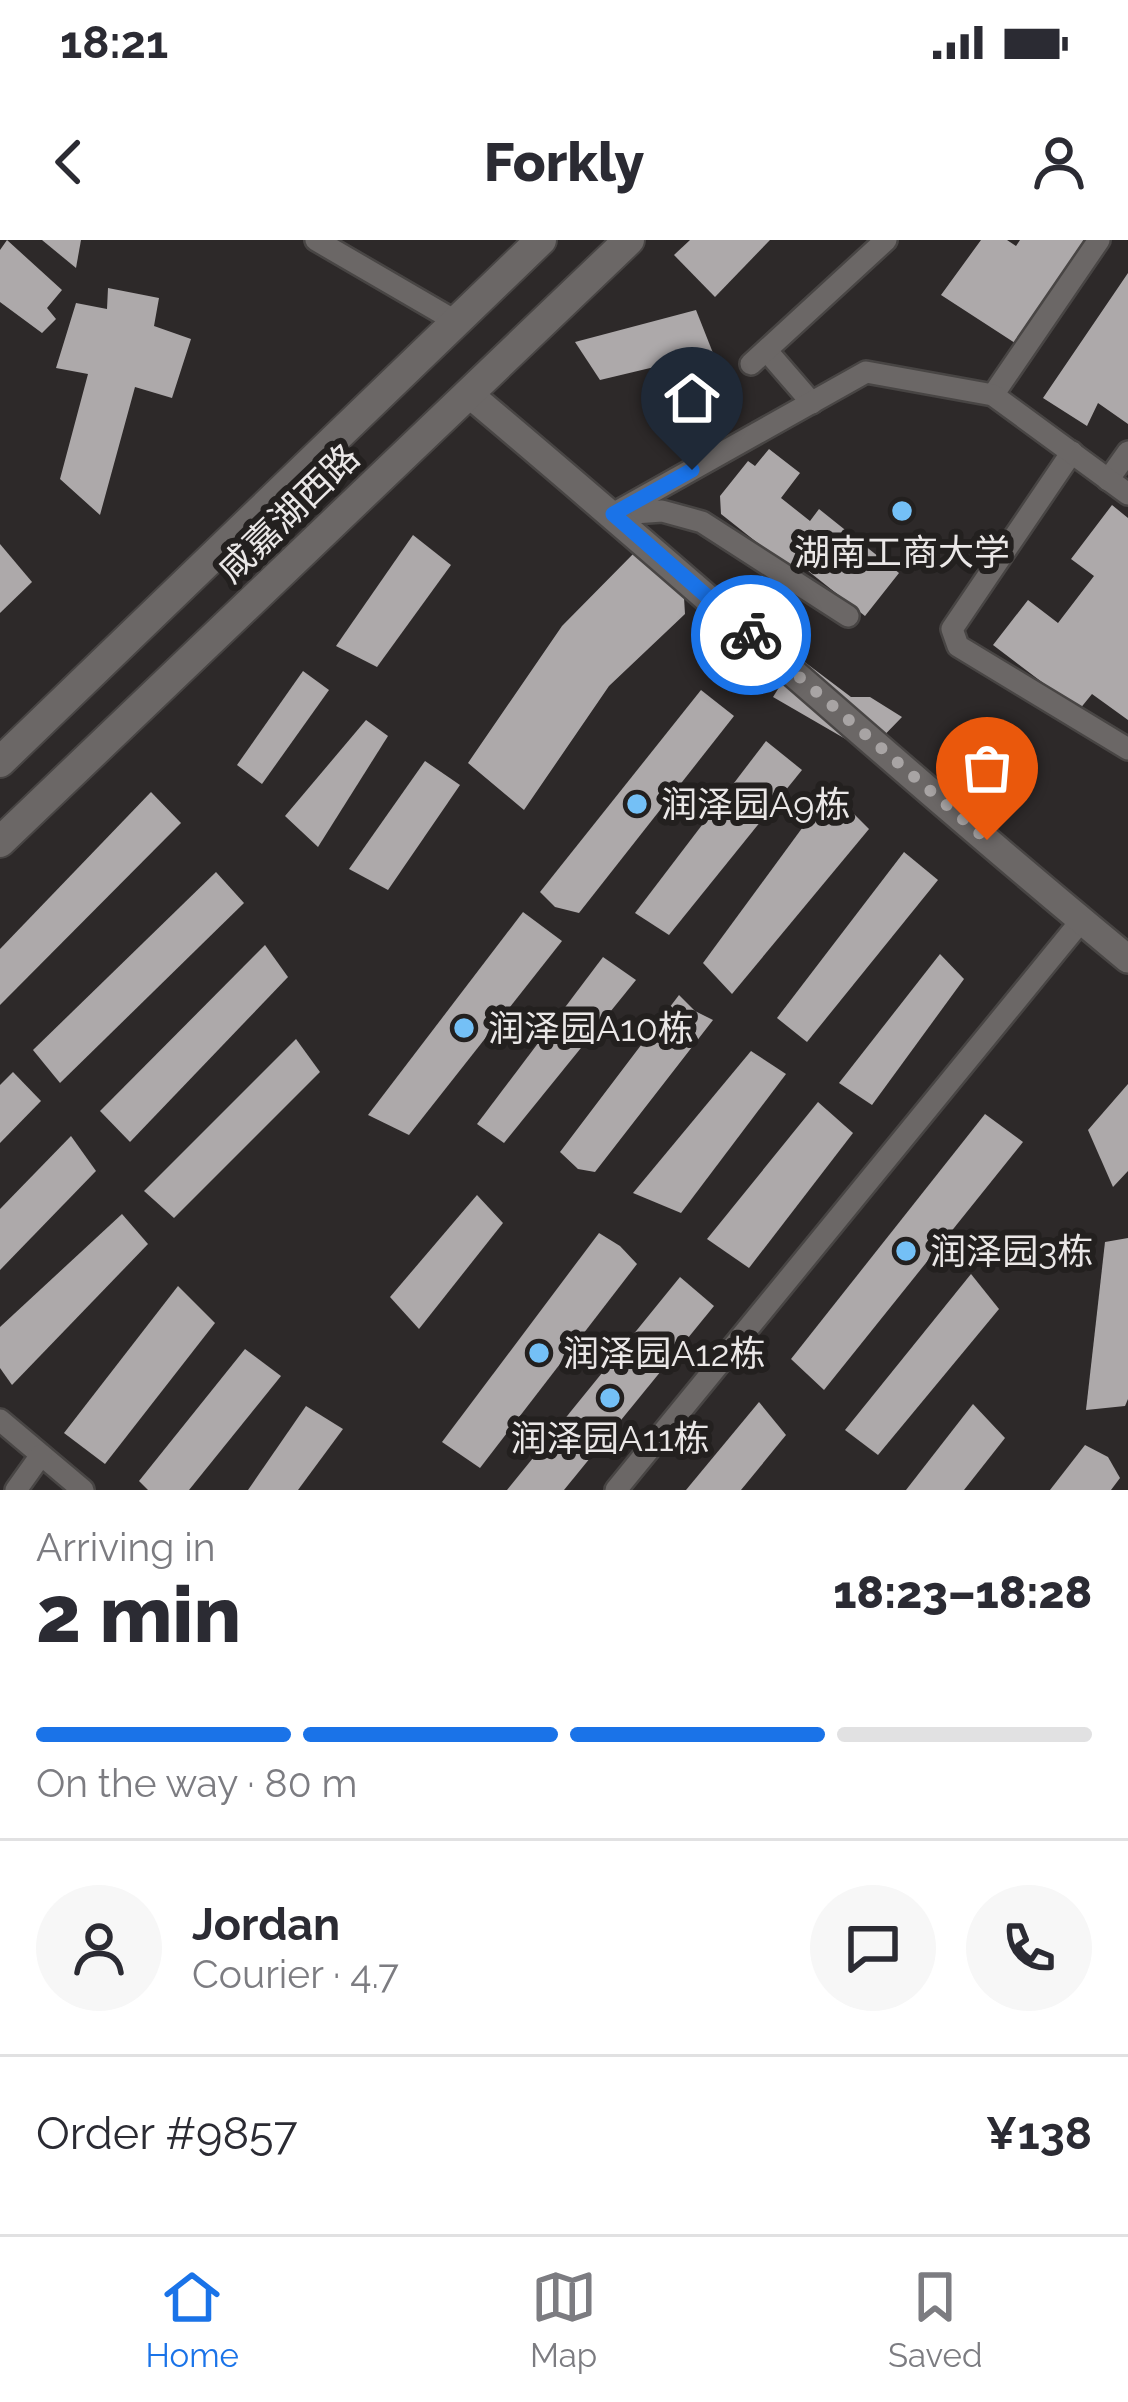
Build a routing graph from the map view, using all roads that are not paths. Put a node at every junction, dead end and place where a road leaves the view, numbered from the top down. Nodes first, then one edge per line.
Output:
1 (316, 240) edge
2 (542, 240) edge
3 (629, 240) edge
4 (886, 240) edge
5 (1099, 240) edge
6 (457, 322) junction
7 (469, 394) junction
8 (993, 395) junction
9 (812, 403) junction
10 (1072, 452) junction
11 (1128, 452) edge
12 (1108, 479) junction
13 (1128, 494) edge
14 (613, 514) junction
15 (848, 616) dead end
16 (1128, 748) edge
17 (0, 762) edge
18 (0, 842) edge
19 (1081, 921) junction
20 (1128, 959) edge
21 (0, 1420) edge
22 (41, 1455) junction
23 (16, 1490) edge
24 (83, 1490) edge
25 (616, 1490) edge

1 - 6 street
2 - 6 main road, 咸嘉湖西路
3 - 7 main road, 咸嘉湖西路
4 - 9 street
5 - 8 street
6 - 17 main road, 咸嘉湖西路
7 - 14 street
7 - 18 main road, 咸嘉湖西路
8 - 9 street
8 - 10 street
9 - 14 street
10 - 12 street
10 - 16 street
11 - 12 street
12 - 13 street
14 - 15 street
14 - 19 street
19 - 20 street
19 - 25 street
21 - 22 street
22 - 23 street
22 - 24 street

